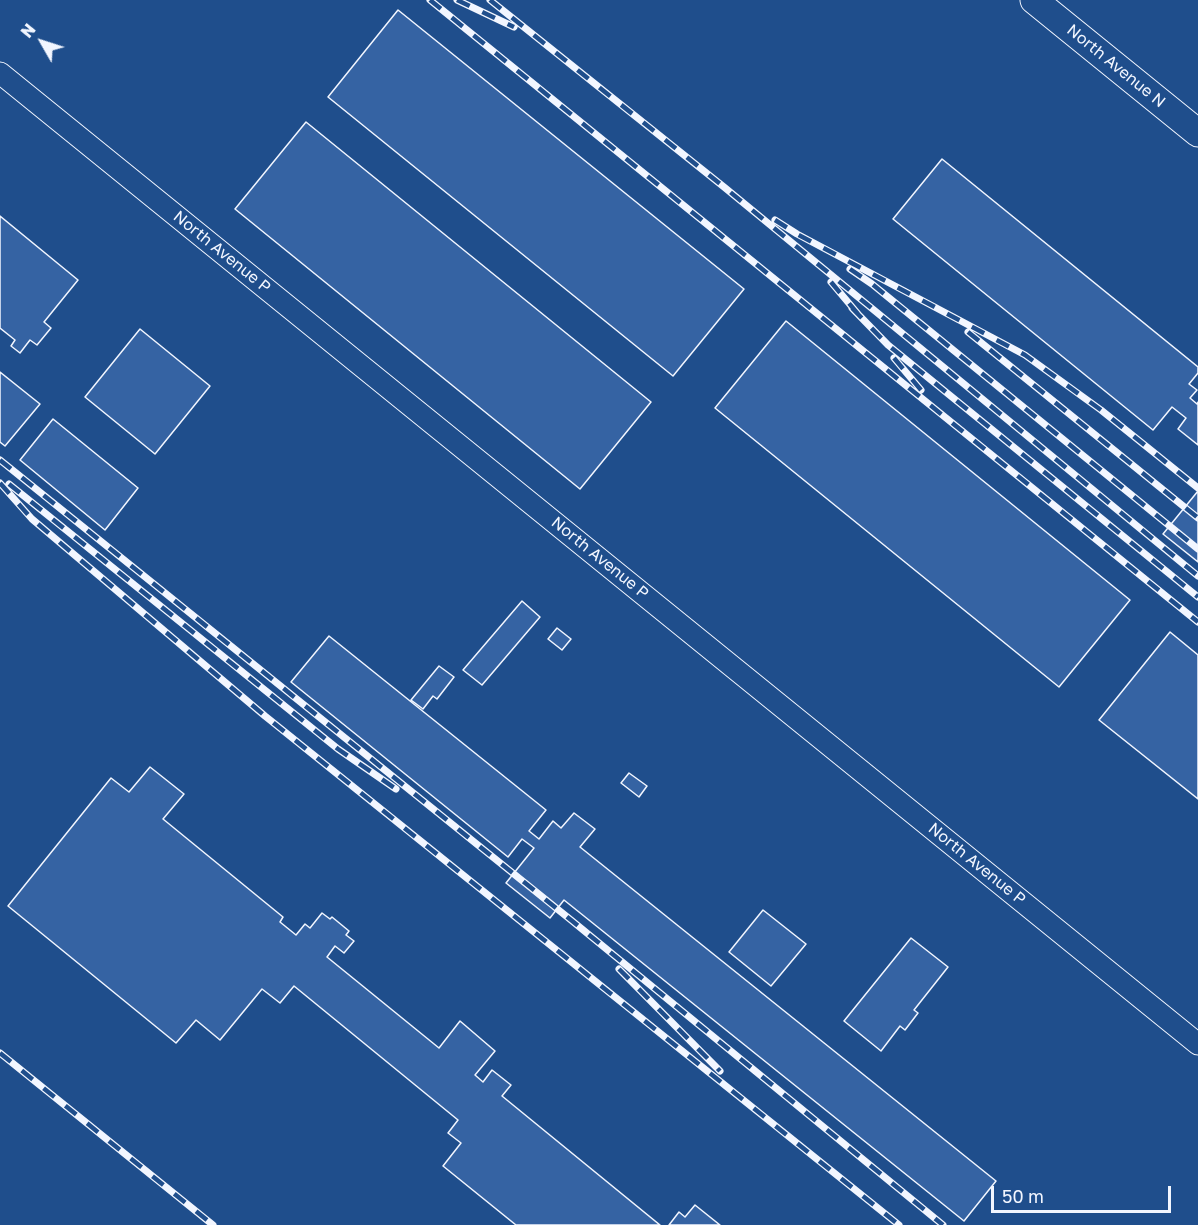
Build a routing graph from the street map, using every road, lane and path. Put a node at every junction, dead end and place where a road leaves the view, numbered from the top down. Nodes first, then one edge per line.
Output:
1 (1034, 0) edge
2 (0, 73) edge
3 (1198, 132) edge
4 (1198, 1044) edge

1 - 3 street, North Avenue N
2 - 4 street, North Avenue P

